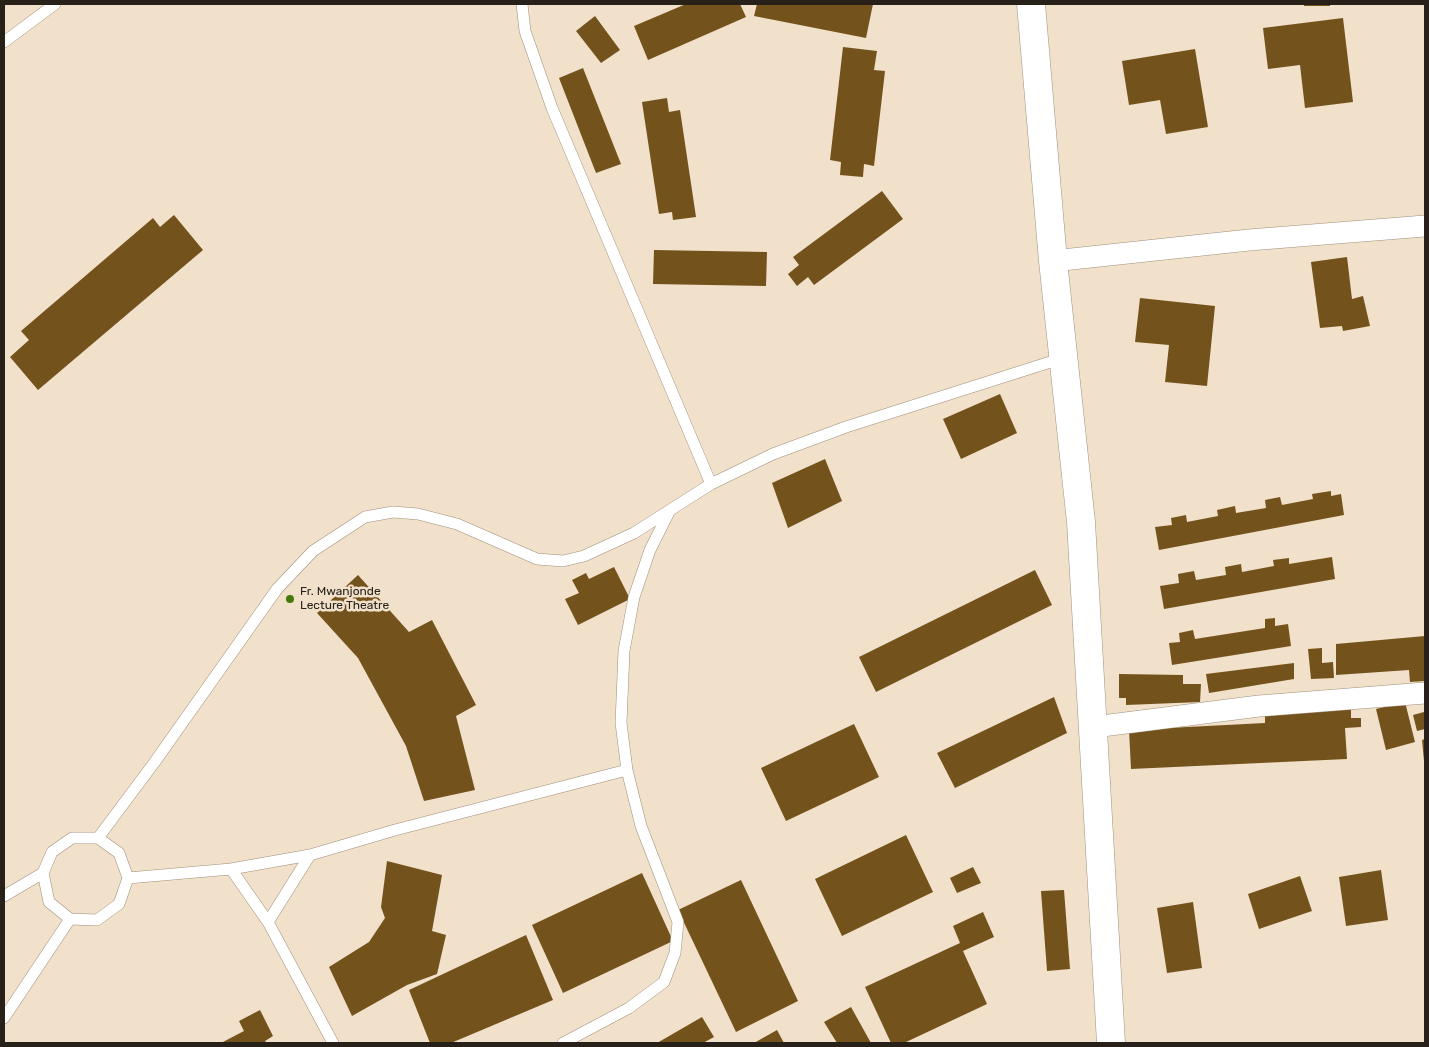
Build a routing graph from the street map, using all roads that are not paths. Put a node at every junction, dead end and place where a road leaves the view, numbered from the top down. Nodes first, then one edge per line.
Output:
1 (55, 4) edge
2 (522, 4) edge
3 (1031, 4) edge
4 (4, 42) edge
5 (1425, 226) edge
6 (1054, 261) junction
7 (1064, 358) junction
8 (711, 484) junction
9 (670, 510) junction
10 (1425, 693) edge
11 (1094, 727) junction
12 (627, 770) junction
13 (98, 838) junction
14 (310, 855) junction
15 (231, 869) junction
16 (43, 873) junction
17 (128, 878) junction
18 (4, 895) edge
19 (70, 919) junction
20 (268, 922) junction
21 (4, 1018) edge
22 (333, 1043) edge
23 (563, 1043) edge
24 (1111, 1043) edge

1 - 4 lane
2 - 8 lane
3 - 6 main road
5 - 6 street
6 - 7 main road
7 - 8 lane
7 - 11 main road
8 - 9 lane
9 - 12 lane
9 - 13 lane
10 - 11 street
11 - 24 main road
12 - 14 lane
12 - 23 lane
13 - 16 lane
13 - 17 lane
14 - 15 lane
14 - 20 lane
15 - 17 lane
15 - 20 lane
16 - 18 lane
16 - 19 lane
17 - 19 lane
19 - 21 lane
20 - 22 lane

